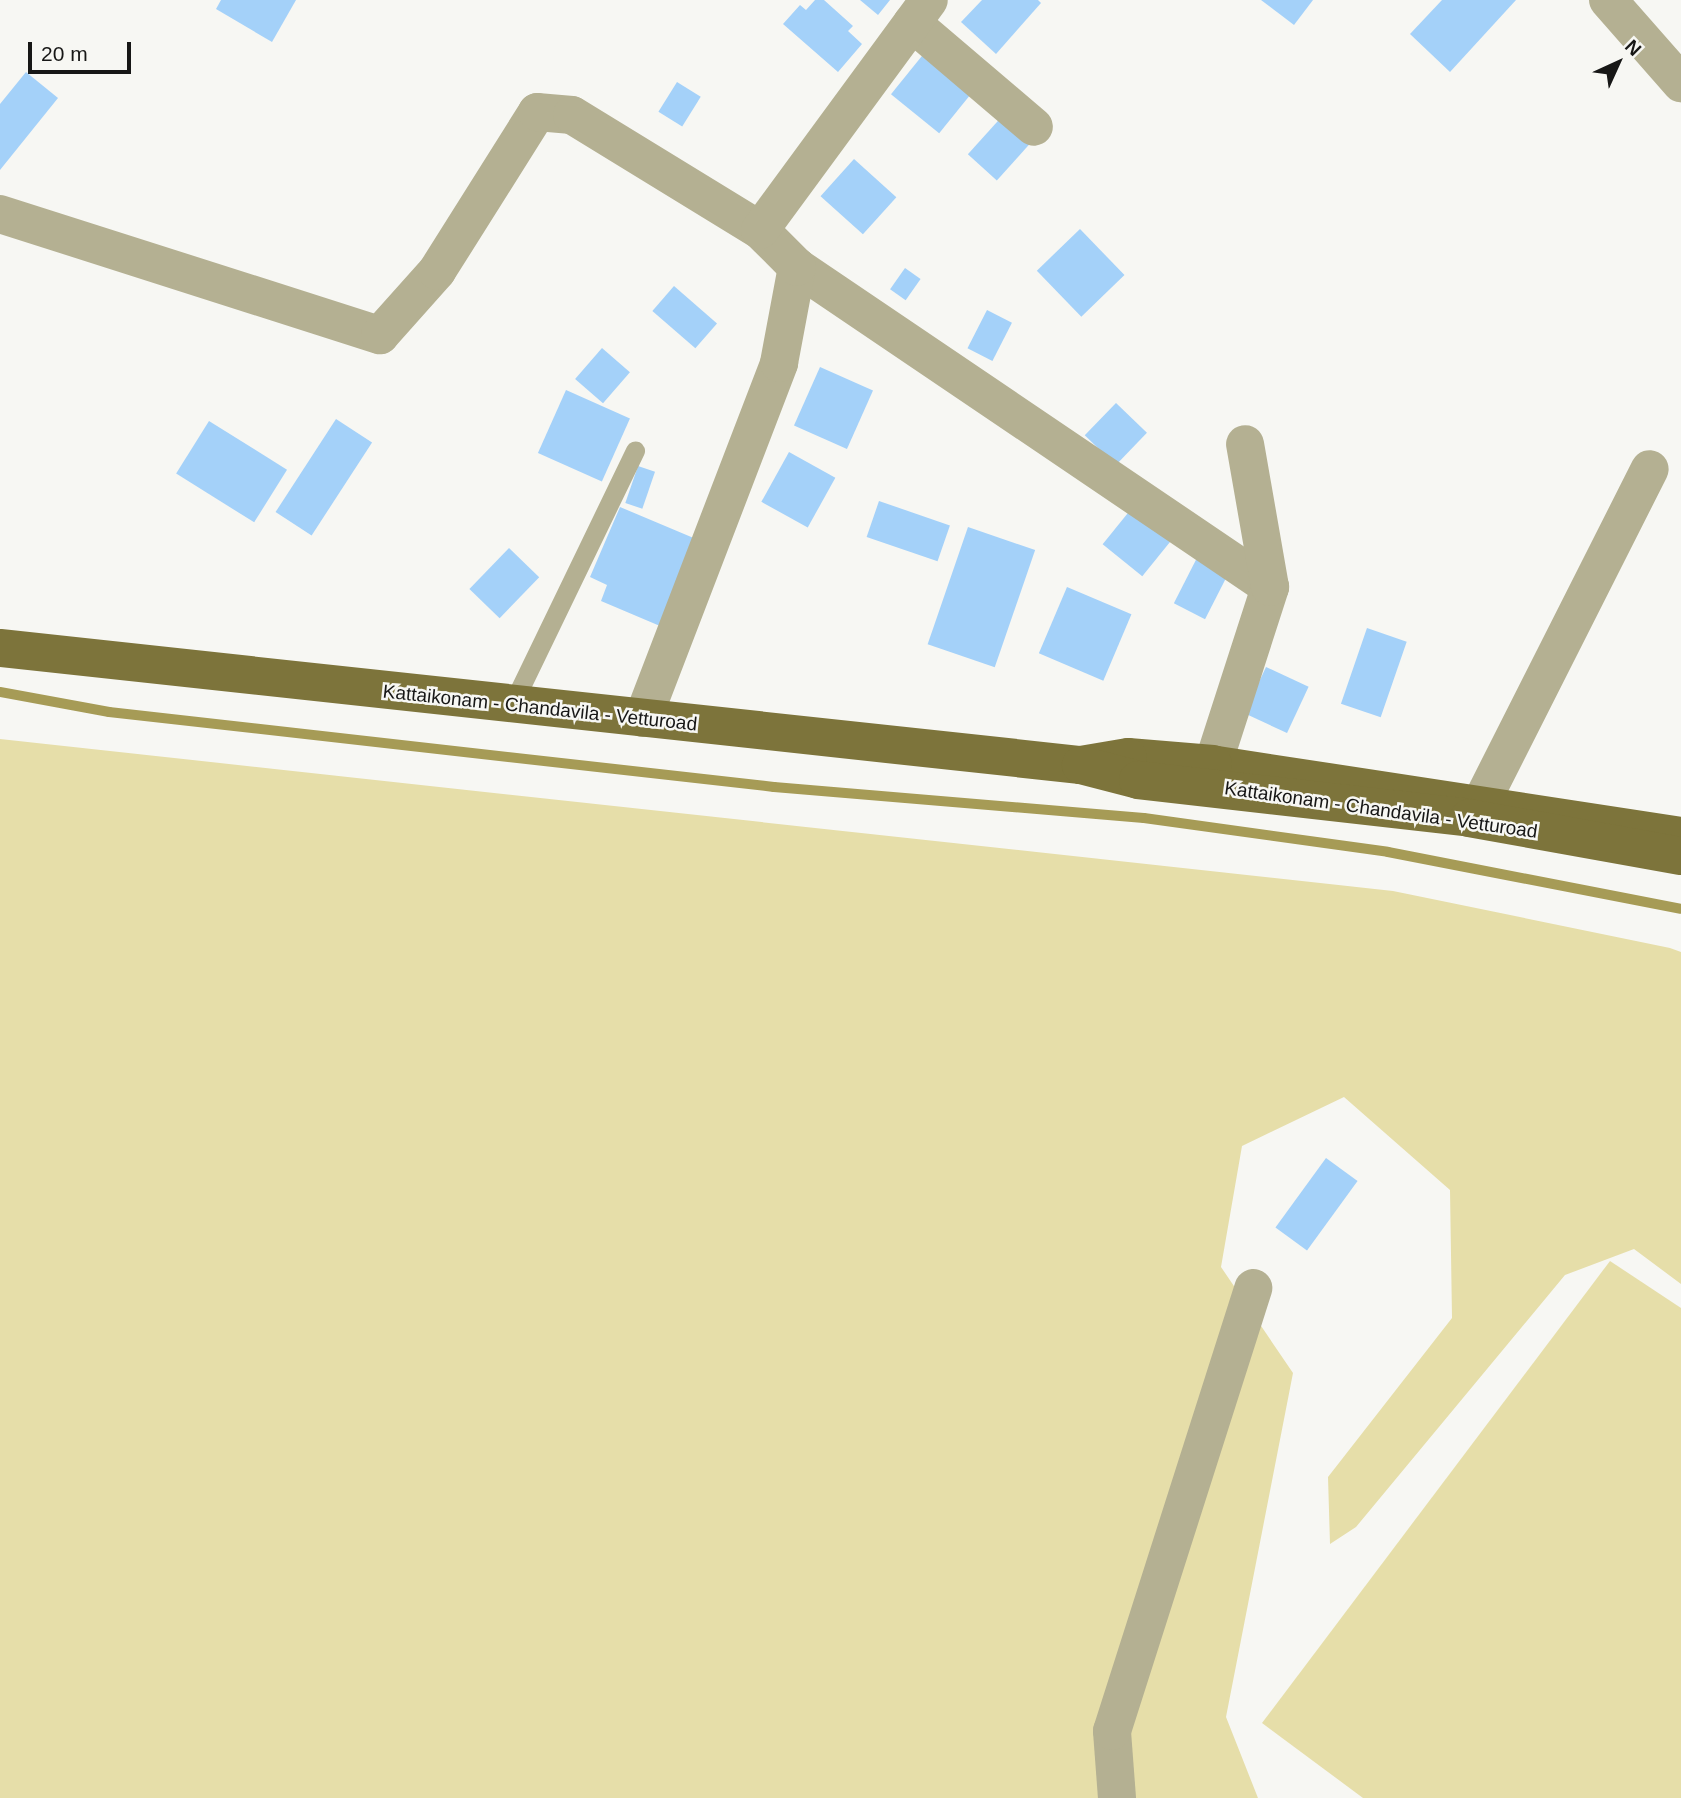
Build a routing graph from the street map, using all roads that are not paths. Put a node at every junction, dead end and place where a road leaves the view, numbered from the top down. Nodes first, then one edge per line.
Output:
1 (1608, 0) edge
2 (920, 11) edge
3 (1681, 83) edge
4 (1034, 127) dead end
5 (0, 214) edge
6 (760, 230) junction
7 (797, 267) junction
8 (1245, 444) dead end
9 (635, 450) dead end
10 (1650, 470) dead end
11 (1270, 587) junction
12 (0, 648) edge
13 (511, 707) junction
14 (643, 718) junction
15 (1213, 764) junction
16 (1081, 765) junction
17 (1481, 803) junction
18 (1681, 836) edge
19 (1681, 856) edge
20 (1253, 1288) dead end
21 (1117, 1798) edge

1 - 3 street
2 - 4 street
2 - 6 street
5 - 6 street
6 - 7 street
7 - 11 street
7 - 14 street
8 - 11 street
9 - 13 lane
10 - 17 street
11 - 15 street
12 - 13 main road, Kattaikonam - Chandavila - Vetturoad
13 - 14 main road, Kattaikonam - Chandavila - Vetturoad
14 - 16 main road, Kattaikonam - Chandavila - Vetturoad
15 - 16 main road, Kattaikonam - Chandavila - Vetturoad
15 - 17 main road, Kattaikonam - Chandavila - Vetturoad
16 - 19 main road, Kattaikonam - Chandavila - Vetturoad
17 - 18 main road, Kattaikonam - Chandavila - Vetturoad
20 - 21 street

